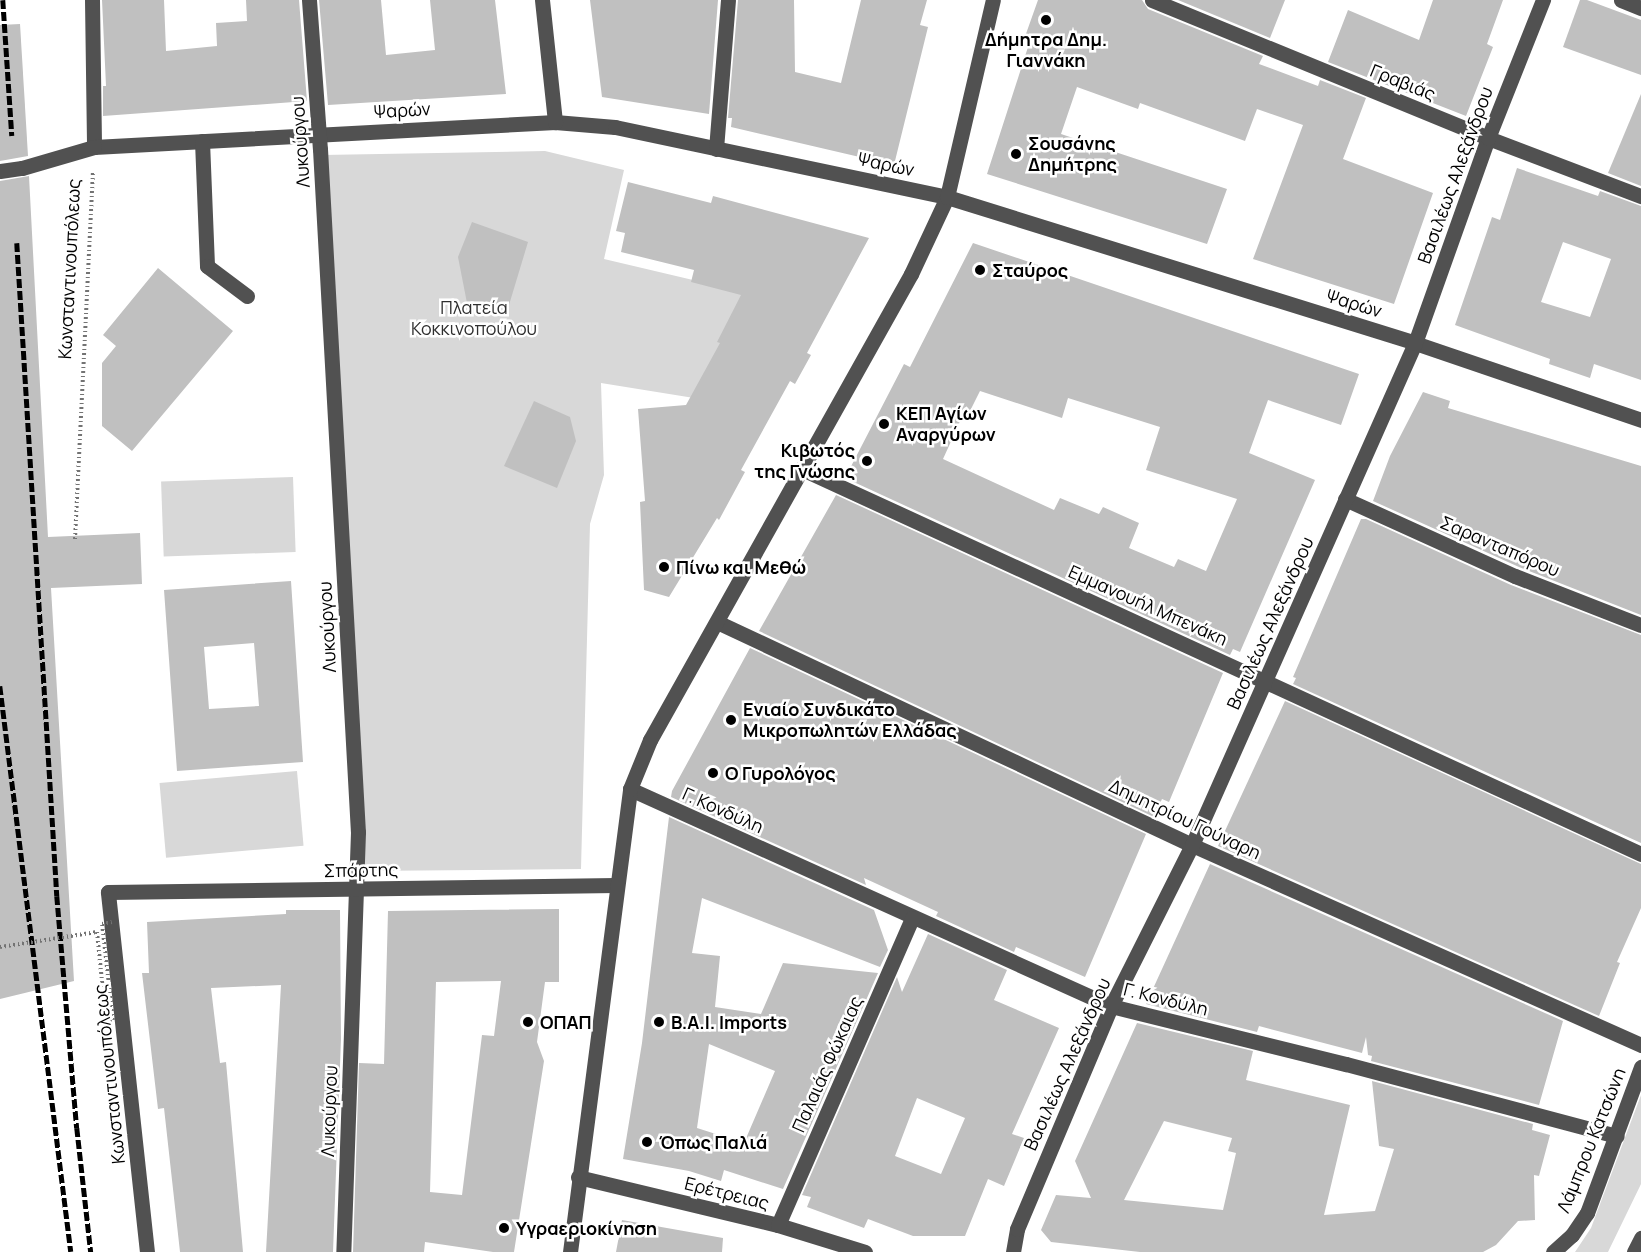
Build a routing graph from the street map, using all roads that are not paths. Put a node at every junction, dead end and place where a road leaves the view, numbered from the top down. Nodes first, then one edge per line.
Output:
1 (92, 0) edge
2 (309, 0) edge
3 (542, 0) edge
4 (728, 0) edge
5 (993, 0) edge
6 (1152, 0) edge
7 (1543, 0) edge
8 (1621, 0) edge
9 (1641, 8) edge
10 (555, 122) junction
11 (319, 134) junction
12 (1488, 138) junction
13 (202, 141) junction
14 (94, 147) junction
15 (716, 149) junction
16 (0, 171) edge
17 (1641, 196) edge
18 (947, 197) junction
19 (247, 296) dead end
20 (1415, 343) junction
21 (1641, 420) edge
22 (802, 470) junction
23 (1345, 499) junction
24 (717, 621) junction
25 (1641, 625) edge
26 (1266, 680) junction
27 (630, 789) junction
28 (1192, 845) junction
29 (1641, 854) edge
30 (616, 885) junction
31 (356, 890) junction
32 (108, 892) joint
33 (912, 918) junction
34 (1111, 1006) junction
35 (1641, 1045) edge
36 (1641, 1067) edge
37 (1617, 1136) junction
38 (578, 1177) junction
39 (778, 1225) junction
40 (1641, 1238) edge
41 (147, 1252) edge
42 (343, 1252) edge
43 (570, 1252) edge
44 (865, 1252) edge
45 (1013, 1252) edge
46 (1552, 1252) edge
47 (1634, 1252) edge

1 - 14 street
2 - 11 street, Λυκούργου
3 - 10 street
4 - 15 street
5 - 18 street
6 - 12 street, Γραβιάς
7 - 12 street, Βασιλέως Αλεξάνδρου
8 - 9 street
10 - 11 street, Ψαρών
10 - 15 street, Ψαρών
11 - 13 street, Ψαρών
11 - 31 street, Λυκούργου
12 - 17 street, Γραβιάς
12 - 20 street, Βασιλέως Αλεξάνδρου
13 - 14 street, Ψαρών
13 - 19 street
14 - 16 street, Ψαρών, bridge
15 - 18 street, Ψαρών
18 - 20 street, Ψαρών
18 - 22 street
20 - 21 street, Ψαρών
20 - 23 street, Βασιλέως Αλεξάνδρου
22 - 24 street
22 - 26 street, Εμμανουήλ Μπενάκη
23 - 25 street, Σαρανταπόρου
23 - 26 street, Βασιλέως Αλεξάνδρου
24 - 27 street
24 - 28 street, Δημητρίου Γούναρη
26 - 28 street, Βασιλέως Αλεξάνδρου
26 - 29 street, Εμμανουήλ Μπενάκη
27 - 30 street
27 - 33 street, Γ. Κονδύλη
28 - 34 street, Βασιλέως Αλεξάνδρου
28 - 35 street, Δημητρίου Γούναρη
30 - 31 street, Σπάρτης
30 - 38 street
31 - 32 street, Σπάρτης
31 - 42 street, Λυκούργου
32 - 41 street, Κωνσταντινουπόλεως
33 - 34 street, Γ. Κονδύλη
33 - 39 street, Παλαιάς Φώκαιας
34 - 37 street, Γ. Κονδύλη
34 - 45 street, Βασιλέως Αλεξάνδρου
36 - 37 street, Λάμπρου Κατσώνη
37 - 46 street, Λάμπρου Κατσώνη
38 - 39 street, Ερέτρειας
38 - 43 street
39 - 44 street, Ερέτρειας
40 - 47 street

